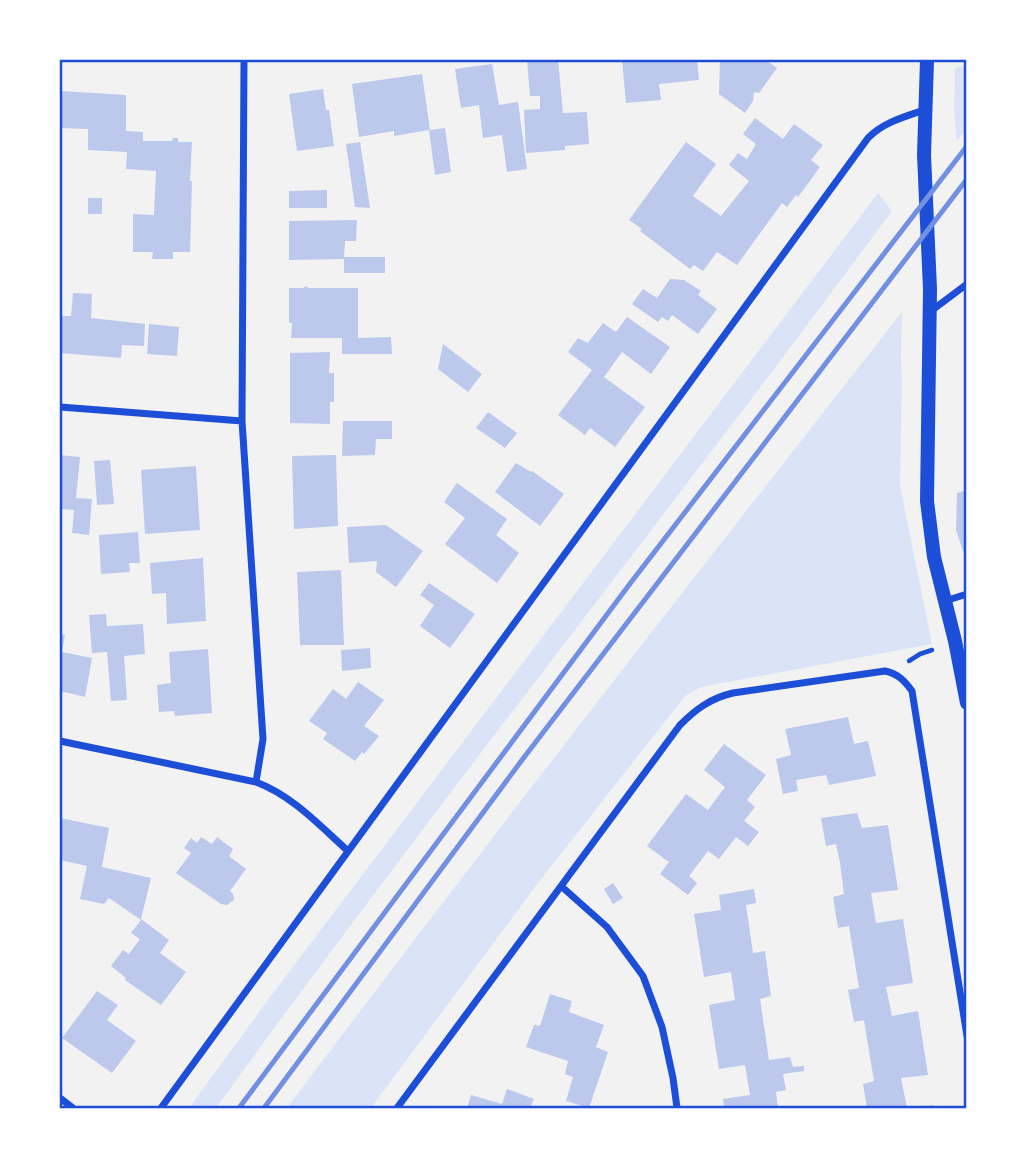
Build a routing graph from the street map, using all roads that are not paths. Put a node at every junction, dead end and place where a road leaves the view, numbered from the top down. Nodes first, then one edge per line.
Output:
1 (244, 60) edge
2 (927, 60) edge
3 (924, 110) junction
4 (967, 284) edge
5 (929, 312) junction
6 (60, 407) edge
7 (242, 421) junction
8 (967, 594) edge
9 (944, 601) junction
10 (967, 703) edge
11 (60, 741) edge
12 (256, 782) junction
13 (348, 851) junction
14 (561, 886) junction
15 (967, 1036) edge
16 (60, 1098) edge
17 (73, 1108) edge
18 (162, 1108) edge
19 (397, 1108) edge
20 (677, 1108) edge

1 - 7 street
2 - 3 main road
3 - 5 main road
3 - 13 street
4 - 5 street
5 - 9 main road
6 - 7 street
7 - 12 street
8 - 9 street
9 - 10 main road
11 - 12 street
12 - 13 street
13 - 18 street
14 - 15 street
14 - 19 street
14 - 20 street
16 - 17 street

